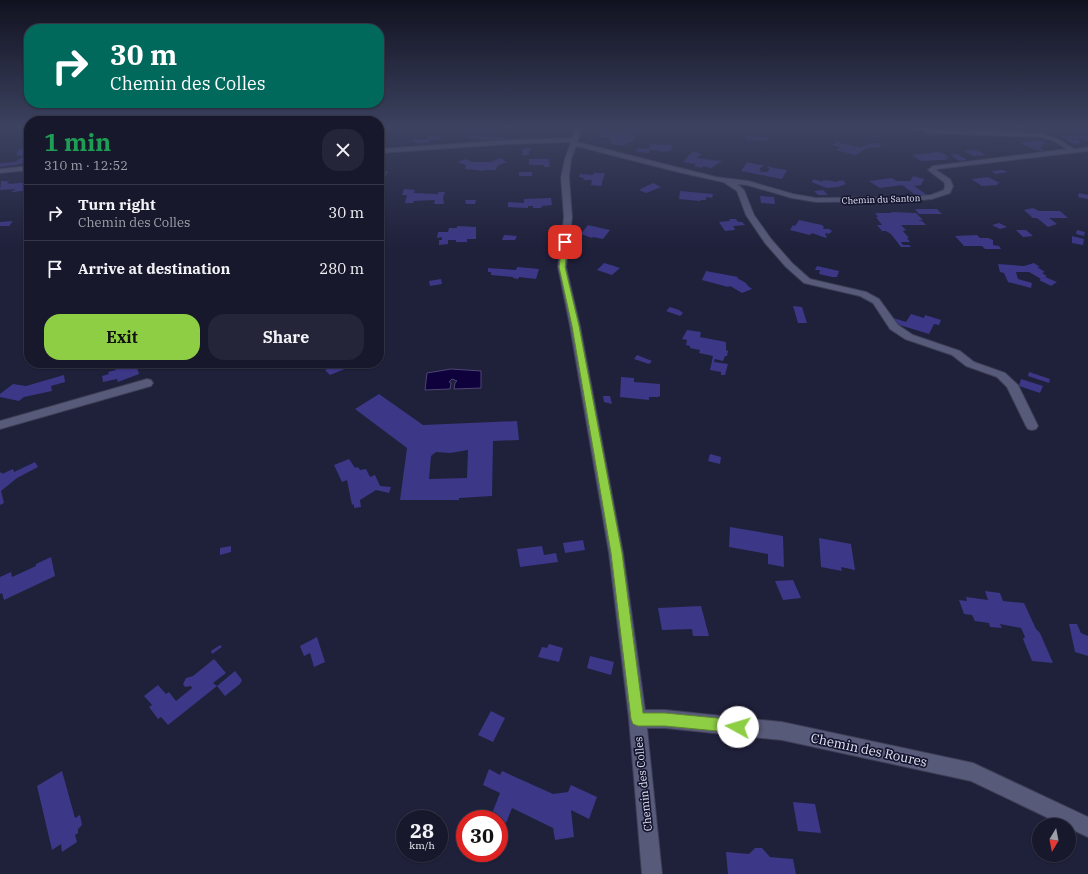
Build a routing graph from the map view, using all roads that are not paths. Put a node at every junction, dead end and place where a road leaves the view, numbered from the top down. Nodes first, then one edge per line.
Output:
1 (567, 168) edge
2 (674, 168) edge
3 (934, 168) edge
4 (24, 169) edge
5 (0, 171) edge
6 (716, 179) junction
7 (147, 383) dead end
8 (0, 425) edge
9 (1032, 426) dead end
10 (638, 719) junction
11 (1088, 827) edge
12 (652, 874) edge

1 - 10 street, Chemin des Colles
2 - 6 street, Chemin du Santon
3 - 6 street, Chemin du Santon
4 - 5 street
6 - 9 street, Chemin du Santon
7 - 8 street
10 - 11 street, Chemin des Roures
10 - 12 street, Chemin des Colles

